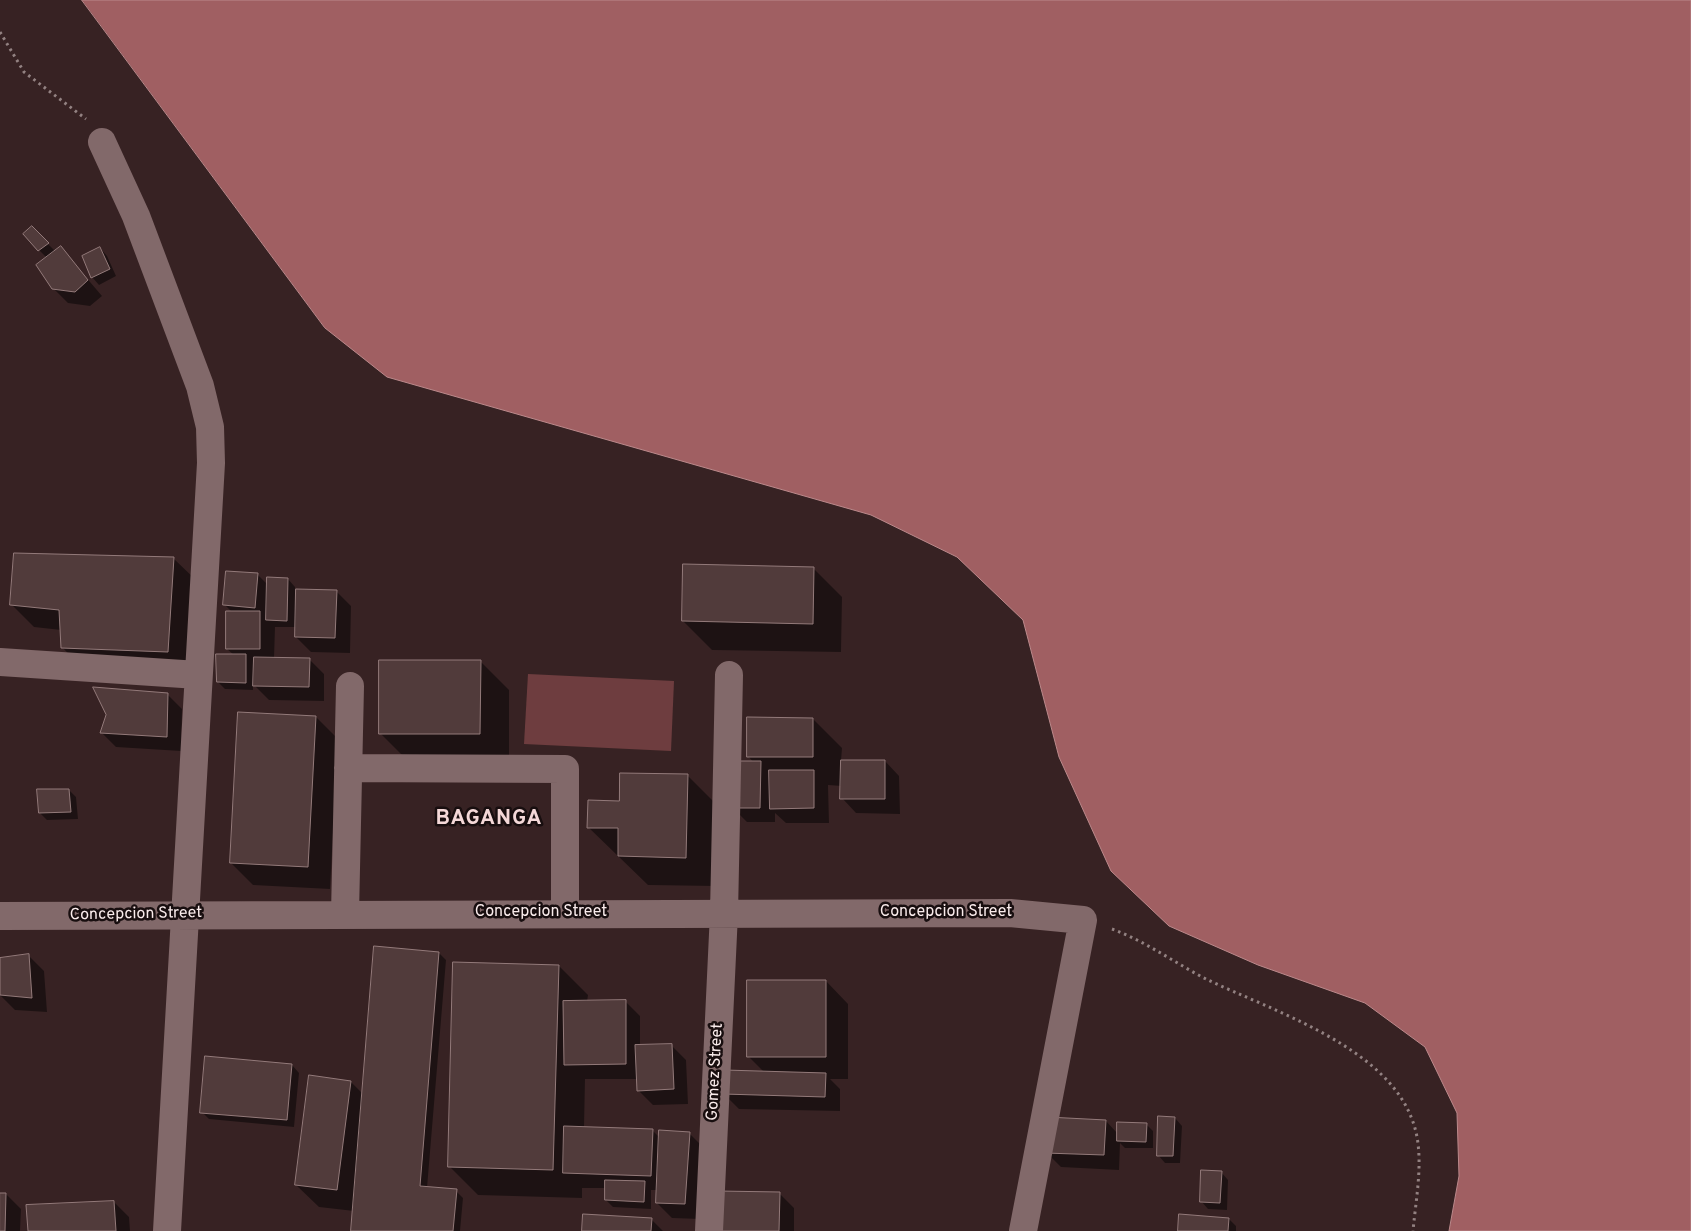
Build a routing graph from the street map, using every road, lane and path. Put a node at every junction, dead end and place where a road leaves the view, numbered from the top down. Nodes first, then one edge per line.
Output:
1 (0, 32) edge
2 (102, 142) joint
3 (0, 662) edge
4 (198, 675) junction
5 (729, 675) dead end
6 (350, 686) dead end
7 (348, 768) junction
8 (565, 913) junction
9 (724, 913) junction
10 (185, 914) junction
11 (345, 914) junction
12 (0, 916) edge
13 (1082, 920) junction
14 (166, 1231) edge
15 (709, 1231) edge
16 (1023, 1231) edge
17 (1413, 1231) edge

1 - 2 path
2 - 4 street
3 - 4 street
4 - 10 street
5 - 9 street, Gomez Street
6 - 7 street
7 - 8 street
7 - 11 street
8 - 9 street, Concepcion Street
8 - 11 street, Concepcion Street
9 - 13 street, Concepcion Street
9 - 15 street, Gomez Street
10 - 11 street, Concepcion Street
10 - 12 street, Concepcion Street
10 - 14 street
13 - 16 street
13 - 17 path

